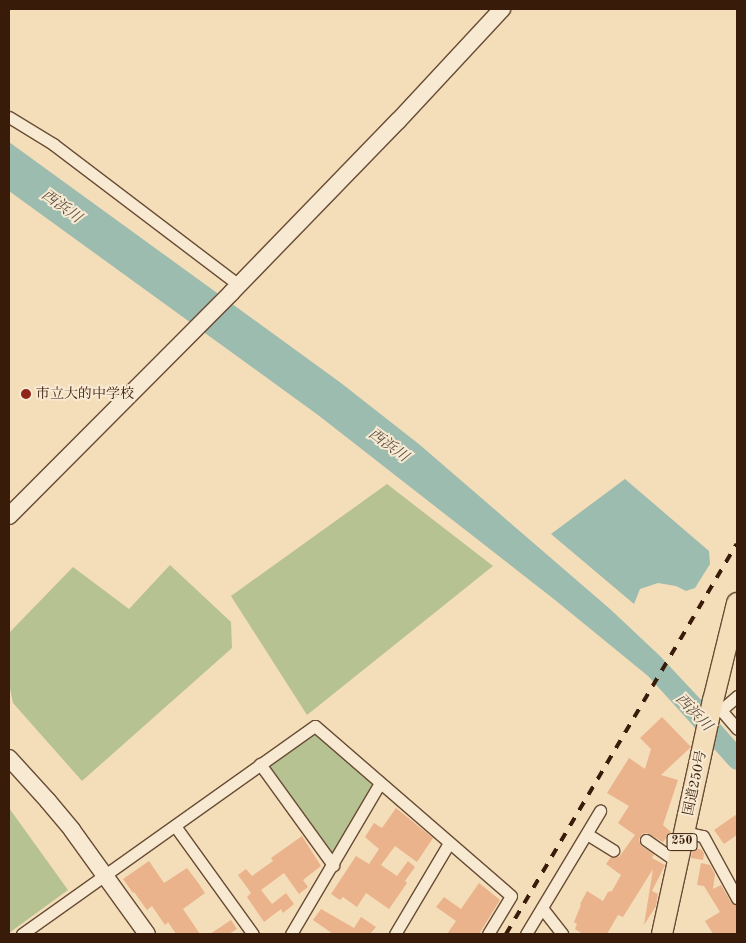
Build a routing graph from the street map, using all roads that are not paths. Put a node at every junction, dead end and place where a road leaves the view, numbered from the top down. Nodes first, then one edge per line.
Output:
1 (502, 9) edge
2 (9, 117) edge
3 (235, 289) junction
4 (9, 516) edge
5 (737, 603) edge
6 (737, 696) edge
7 (716, 706) junction
8 (737, 729) edge
9 (9, 758) edge
10 (260, 764) junction
11 (380, 783) junction
12 (600, 811) dead end
13 (175, 826) junction
14 (685, 832) junction
15 (587, 834) junction
16 (646, 840) dead end
17 (449, 842) junction
18 (613, 850) dead end
19 (678, 862) junction
20 (333, 864) junction
21 (105, 875) junction
22 (737, 898) edge
23 (542, 908) junction
24 (22, 934) edge
25 (147, 934) edge
26 (253, 934) edge
27 (291, 934) edge
28 (395, 934) edge
29 (488, 934) edge
30 (526, 934) edge
31 (562, 934) edge
32 (662, 934) edge

1 - 3 street
2 - 3 street
3 - 4 street
5 - 7 highway, 国道250号 / 250
6 - 7 street
7 - 8 street
7 - 14 highway, 国道250号 / 250
9 - 21 street
10 - 11 street
10 - 13 street
10 - 20 street
11 - 17 street
11 - 20 street
12 - 15 street
13 - 21 street
13 - 26 street
14 - 19 highway, 国道250号 / 250
14 - 22 street
15 - 18 street
15 - 23 street
16 - 19 street
17 - 28 street
17 - 29 street
19 - 32 highway, 国道250号 / 250
20 - 27 street
21 - 24 street
21 - 25 street
23 - 30 street
23 - 31 street

